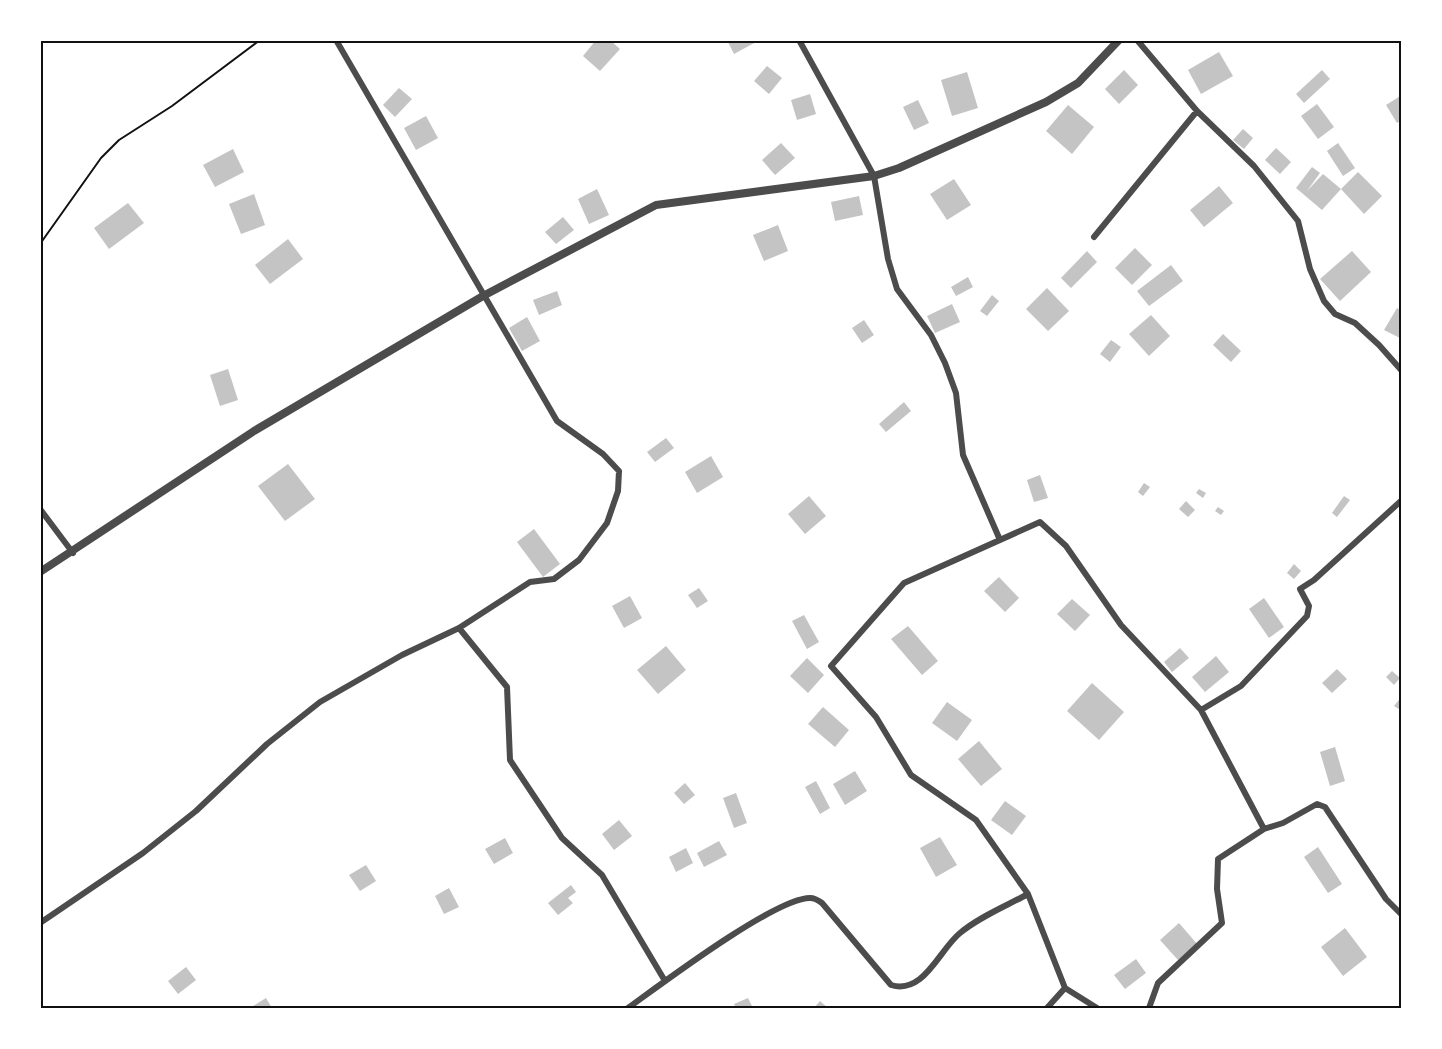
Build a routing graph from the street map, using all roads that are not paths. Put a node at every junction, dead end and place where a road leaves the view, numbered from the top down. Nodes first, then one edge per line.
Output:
1 (336, 40) edge
2 (799, 40) edge
3 (1119, 40) edge
4 (1137, 40) edge
5 (1197, 111) junction
6 (874, 176) junction
7 (1094, 237) dead end
8 (483, 296) junction
9 (1401, 370) edge
10 (1401, 500) edge
11 (40, 509) edge
12 (1000, 540) junction
13 (73, 553) junction
14 (40, 572) edge
15 (459, 628) junction
16 (1201, 710) junction
17 (1263, 829) junction
18 (1028, 894) junction
19 (1401, 915) edge
20 (40, 923) edge
21 (665, 981) junction
22 (1065, 988) junction
23 (628, 1008) edge
24 (1047, 1008) edge
25 (1097, 1008) edge
26 (1149, 1008) edge

1 - 8 street
2 - 6 street
3 - 6 street
4 - 5 street
5 - 7 street
5 - 9 street
6 - 8 street
6 - 12 street
8 - 13 street
8 - 15 street
10 - 16 street
11 - 13 street
12 - 16 street
12 - 18 street
13 - 14 street
15 - 20 street
15 - 21 street
16 - 17 street
17 - 19 street
17 - 26 street
18 - 21 street
18 - 22 street
21 - 23 street
22 - 24 street
22 - 25 street

